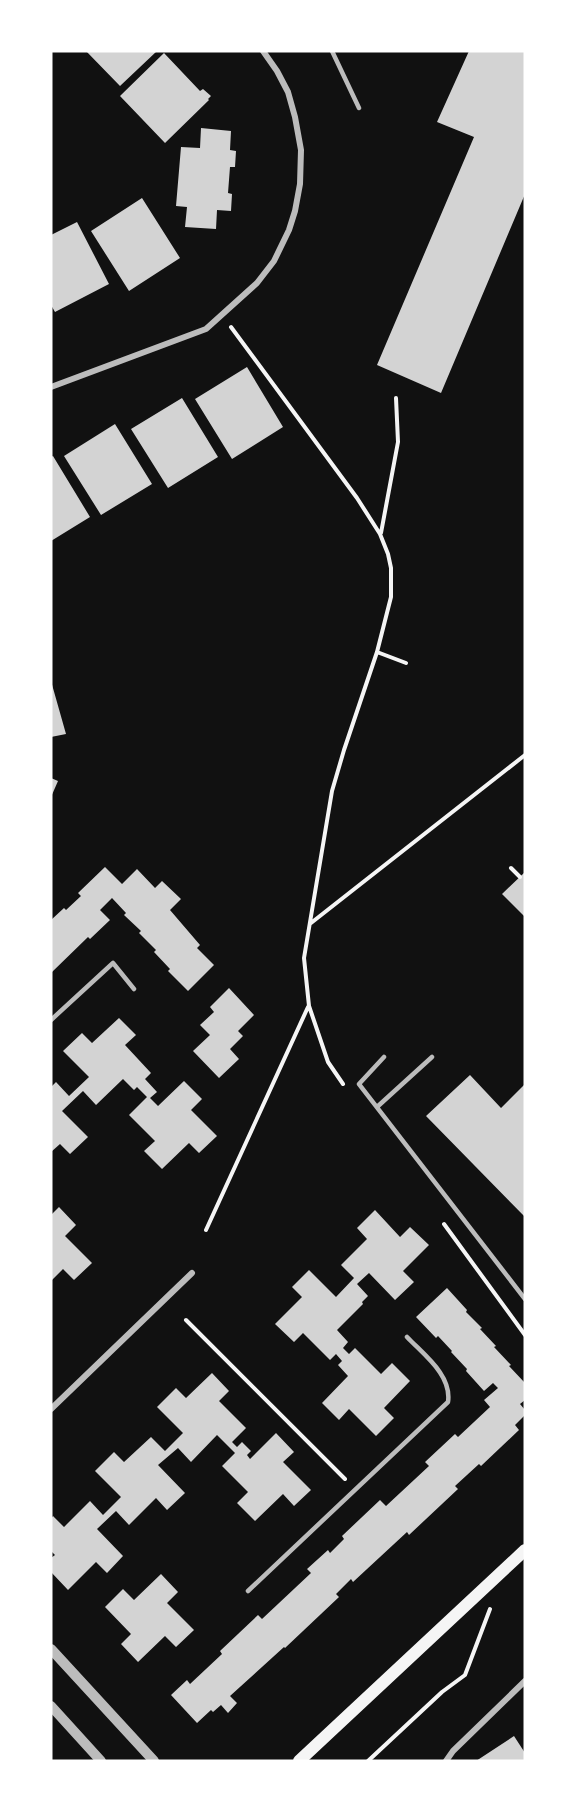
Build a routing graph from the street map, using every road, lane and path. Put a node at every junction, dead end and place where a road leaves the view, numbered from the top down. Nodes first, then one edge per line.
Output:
1 (263, 51) edge
2 (332, 51) edge
3 (359, 108) dead end
4 (222, 315) junction
5 (51, 387) edge
6 (396, 398) dead end
7 (380, 534) junction
8 (377, 652) junction
9 (405, 663) dead end
10 (525, 755) edge
11 (511, 868) dead end
12 (520, 877) dead end
13 (310, 923) junction
14 (134, 989) dead end
15 (309, 1006) junction
16 (51, 1020) edge
17 (384, 1057) dead end
18 (432, 1057) dead end
19 (344, 1084) dead end
20 (377, 1107) junction
21 (441, 1219) dead end
22 (206, 1230) dead end
23 (192, 1273) dead end
24 (525, 1299) edge
25 (186, 1320) dead end
26 (525, 1335) edge
27 (407, 1337) dead end
28 (51, 1410) edge
29 (334, 1468) dead end
30 (525, 1550) edge
31 (248, 1590) dead end
32 (493, 1601) dead end
33 (51, 1648) edge
34 (525, 1681) edge
35 (51, 1706) edge
36 (101, 1761) edge
37 (154, 1761) edge
38 (299, 1761) edge
39 (368, 1761) edge
40 (446, 1761) edge

1 - 4 street
2 - 3 lane
4 - 5 street
4 - 7 path
6 - 7 path
7 - 8 path
8 - 9 path
8 - 13 path
10 - 13 path
11 - 12 path
13 - 15 path
14 - 16 lane
15 - 19 path
15 - 22 path
17 - 20 lane
18 - 20 lane
20 - 24 lane
21 - 26 path
23 - 28 street
25 - 29 path
27 - 31 lane
30 - 38 main road
32 - 39 path
33 - 37 street
34 - 40 street
35 - 36 street

